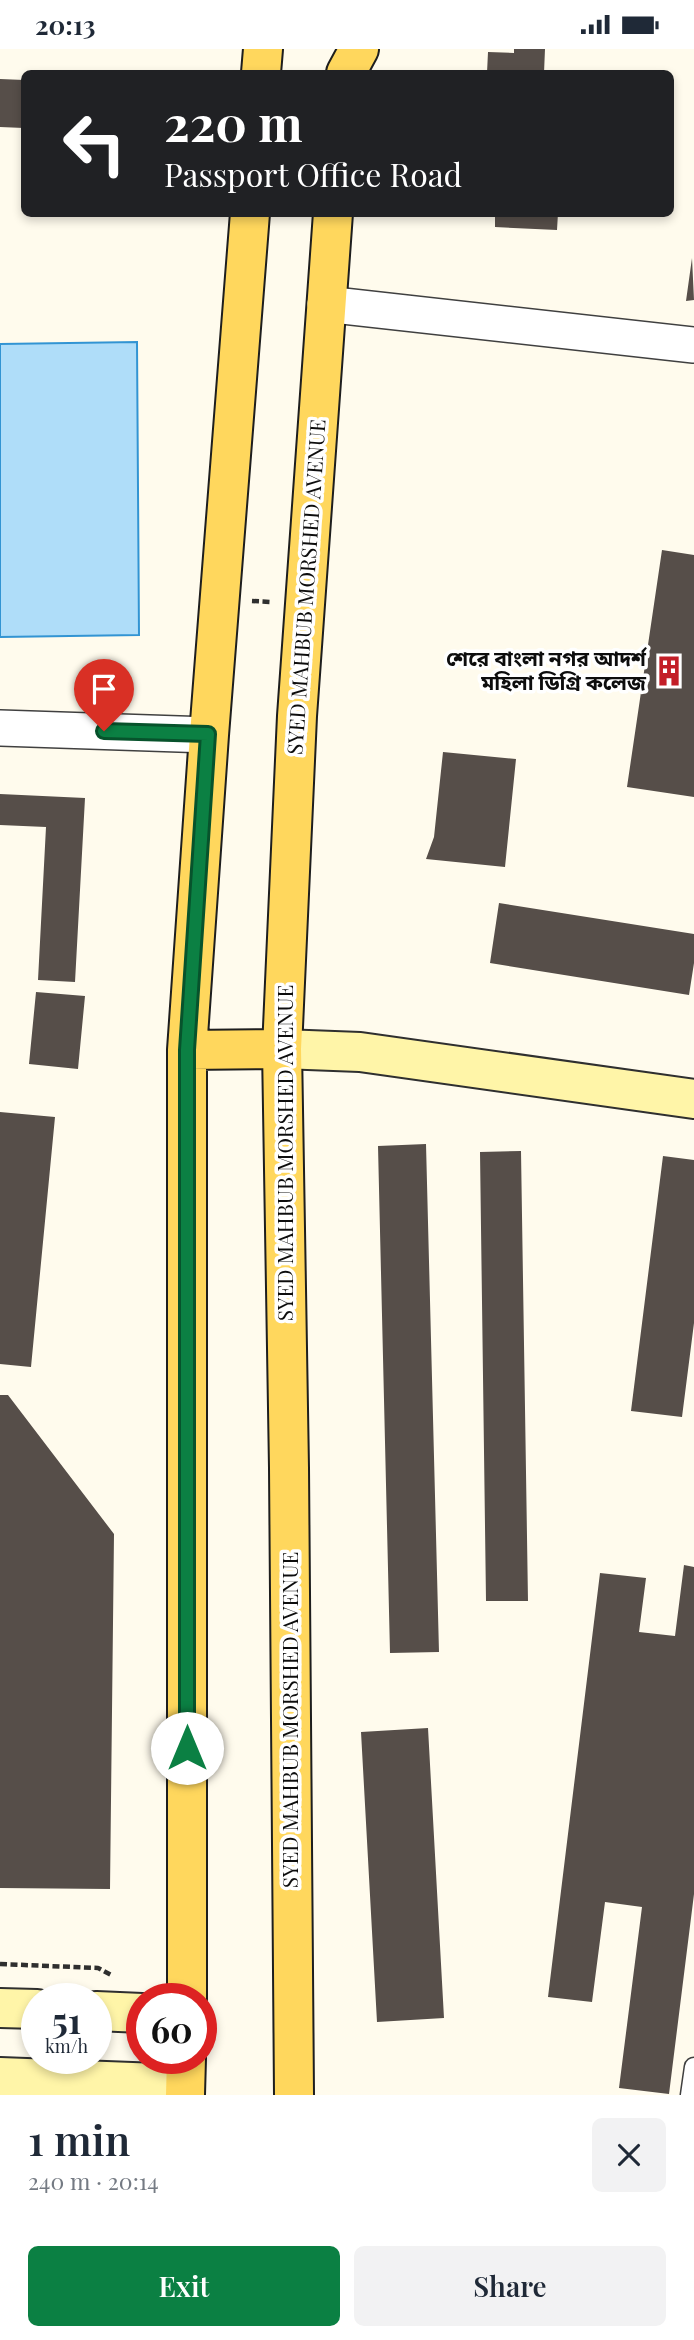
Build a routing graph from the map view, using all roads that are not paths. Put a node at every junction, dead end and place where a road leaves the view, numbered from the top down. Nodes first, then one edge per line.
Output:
1 (263, 49) edge
2 (347, 49) edge
3 (359, 49) edge
4 (261, 70) edge
5 (346, 70) edge
6 (348, 70) edge
7 (250, 217) edge
8 (333, 217) edge
9 (325, 304) junction
10 (694, 345) edge
11 (0, 728) edge
12 (208, 734) junction
13 (282, 1049) junction
14 (187, 1050) junction
15 (694, 1099) edge
16 (187, 1983) edge
17 (0, 2008) edge
18 (21, 2009) edge
19 (694, 2067) edge
20 (126, 2071) edge
21 (162, 2074) edge
22 (0, 2077) edge
23 (185, 2079) edge
24 (294, 2095) edge
25 (690, 2095) edge

1 - 4 main road
2 - 5 main road
3 - 6 main road
7 - 12 main road
8 - 9 main road, SYED MAHBUB MORSHED AVENUE
9 - 10 street
9 - 13 main road, SYED MAHBUB MORSHED AVENUE
11 - 12 street
12 - 14 main road
13 - 14 main road
13 - 15 street
13 - 24 main road, SYED MAHBUB MORSHED AVENUE
14 - 16 main road
17 - 18 street
19 - 25 lane
20 - 22 street
21 - 23 street

